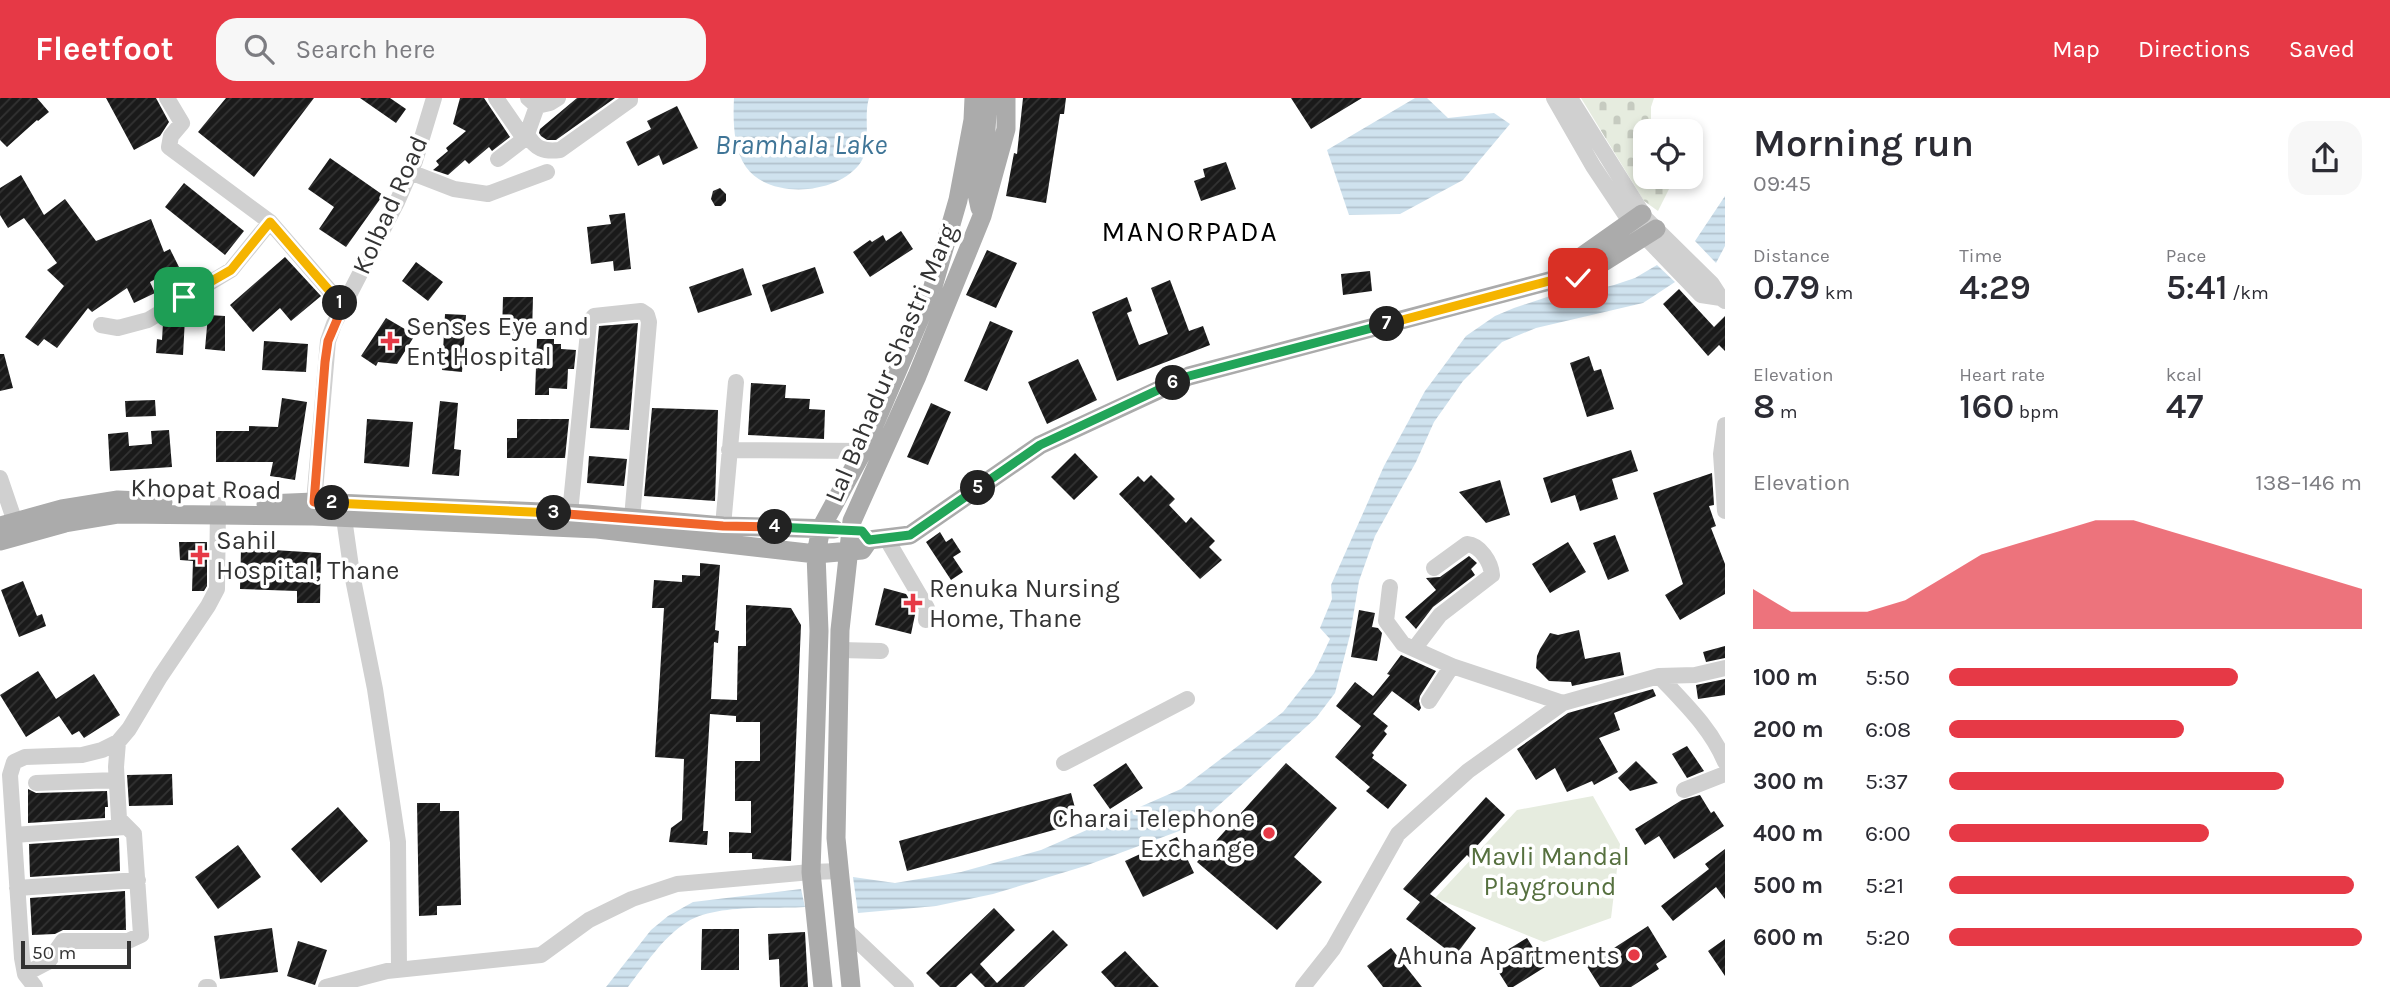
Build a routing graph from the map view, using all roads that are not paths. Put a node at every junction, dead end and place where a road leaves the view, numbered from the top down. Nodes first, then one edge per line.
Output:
1 (167, 98) edge
2 (434, 98) edge
3 (496, 98) edge
4 (558, 98) edge
5 (630, 98) edge
6 (974, 98) edge
7 (988, 98) edge
8 (1006, 98) edge
9 (1554, 98) edge
10 (1570, 98) edge
11 (532, 102) edge
12 (498, 159) dead end
13 (410, 172) junction
14 (547, 172) dead end
15 (976, 189) junction
16 (954, 213) junction
17 (982, 216) junction
18 (1637, 217) junction
19 (270, 222) junction
20 (1650, 232) junction
21 (1553, 280) junction
22 (1723, 300) edge
23 (343, 306) junction
24 (101, 325) dead end
25 (736, 382) dead end
26 (1725, 425) edge
27 (730, 450) junction
28 (863, 452) junction
29 (0, 478) edge
30 (313, 509) junction
31 (218, 510) junction
32 (1725, 511) edge
33 (570, 513) junction
34 (344, 518) junction
35 (632, 518) junction
36 (7, 524) edge
37 (723, 526) junction
38 (821, 528) junction
39 (851, 530) junction
40 (878, 539) junction
41 (0, 541) edge
42 (849, 551) junction
43 (816, 554) junction
44 (1434, 568) dead end
45 (1390, 587) dead end
46 (926, 620) dead end
47 (1414, 649) junction
48 (840, 650) junction
49 (881, 651) dead end
50 (1452, 666) junction
51 (1725, 668) edge
52 (1659, 676) junction
53 (1187, 699) dead end
54 (1429, 701) dead end
55 (1563, 703) junction
56 (118, 741) junction
57 (1063, 762) dead end
58 (1725, 762) edge
59 (1725, 774) edge
60 (117, 780) junction
61 (36, 783) dead end
62 (1684, 790) dead end
63 (125, 827) junction
64 (14, 835) junction
65 (840, 871) junction
66 (811, 872) junction
67 (138, 880) junction
68 (17, 888) junction
69 (846, 930) junction
70 (399, 970) junction
71 (30, 981) edge
72 (326, 987) edge
73 (823, 987) edge
74 (851, 987) edge
75 (906, 987) edge
76 (1303, 987) edge

1 - 19 street
2 - 13 street, Kolbad Road
3 - 12 street
4 - 11 street
5 - 11 street
6 - 16 main road, Lal Bahadur Shastri Marg
7 - 15 main road
8 - 17 main road, Lal Bahadur Shastri Marg
9 - 18 street
10 - 18 street
13 - 14 street
13 - 23 street, Kolbad Road
15 - 16 main road
15 - 17 main road
16 - 28 main road, Lal Bahadur Shastri Marg
17 - 39 main road, Lal Bahadur Shastri Marg
18 - 20 street
18 - 21 main road
19 - 23 street
19 - 24 street
20 - 21 main road
20 - 22 street
21 - 40 main road
23 - 30 street, Kolbad Road
25 - 27 street
26 - 32 street
27 - 28 street
27 - 37 street
28 - 38 main road, Lal Bahadur Shastri Marg
29 - 36 street
30 - 31 main road, Khopat Road
30 - 33 main road, Khopat Road
30 - 34 main road, Khopat Road
31 - 36 main road, Khopat Road
31 - 41 main road, Khopat Road
31 - 56 street
33 - 35 main road, Khopat Road
33 - 35 street
34 - 43 main road, Khopat Road
34 - 70 street
35 - 37 main road, Khopat Road
37 - 38 main road, Khopat Road
38 - 39 main road, Khopat Road
38 - 43 main road, Lal Bahadur Shastri Marg
39 - 40 main road
39 - 42 main road, Lal Bahadur Shastri Marg
40 - 42 main road, Khopat Road
40 - 46 street
42 - 43 main road, Khopat Road
42 - 48 main road, Lal Bahadur Shastri Marg
43 - 66 main road, Lal Bahadur Shastri Marg
44 - 47 street
45 - 47 street
47 - 50 street
48 - 49 street
48 - 65 main road, Lal Bahadur Shastri Marg
50 - 54 street
50 - 55 street
51 - 52 street
52 - 55 street
52 - 58 street
53 - 57 street
55 - 76 street
56 - 60 street
56 - 64 street
59 - 62 street
60 - 61 street
60 - 63 street
63 - 64 street
63 - 67 street
64 - 68 street
65 - 66 street
65 - 69 main road, Lal Bahadur Shastri Marg
66 - 70 street
66 - 73 main road, Lal Bahadur Shastri Marg
67 - 68 street
67 - 71 street
68 - 71 street
69 - 74 main road, Lal Bahadur Shastri Marg
69 - 75 street
70 - 72 street

